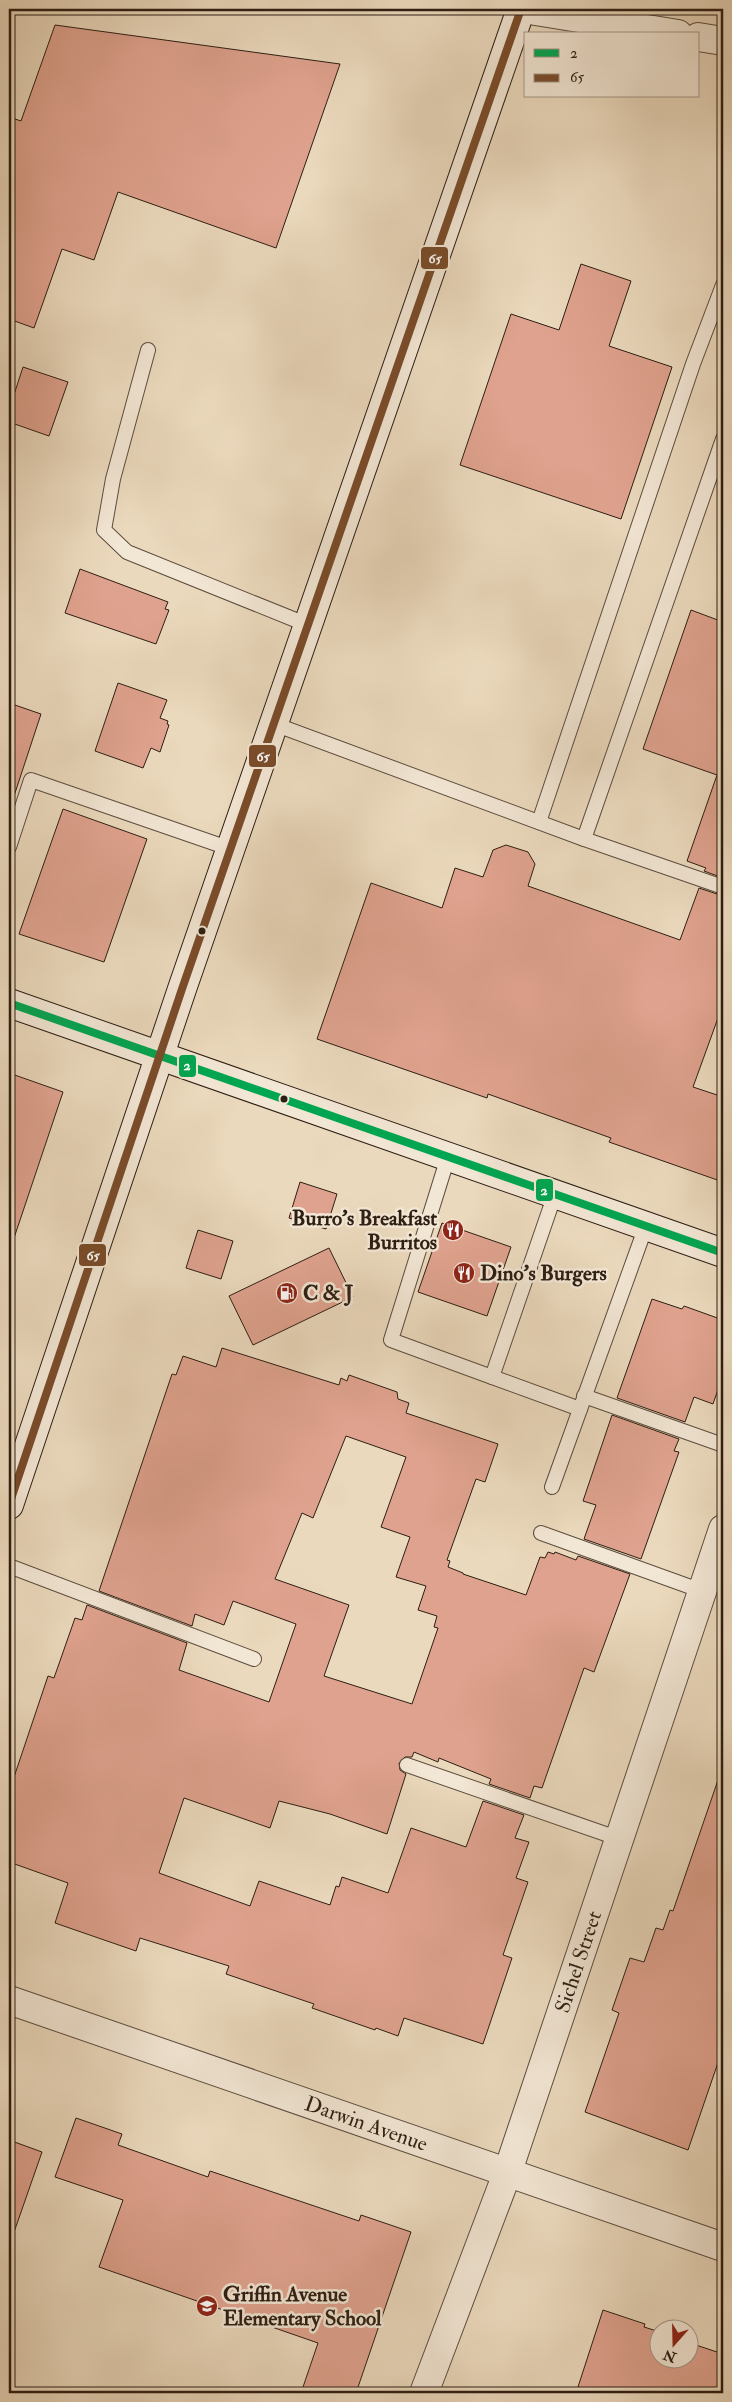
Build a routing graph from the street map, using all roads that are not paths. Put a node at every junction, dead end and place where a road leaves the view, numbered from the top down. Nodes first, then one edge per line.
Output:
1 (522, 9) edge
2 (666, 32) edge
3 (700, 37) edge
4 (723, 41) edge
5 (723, 285) edge
6 (148, 350) dead end
7 (723, 439) edge
8 (308, 625) junction
9 (274, 724) junction
10 (539, 822) junction
11 (584, 839) junction
12 (9, 847) edge
13 (230, 849) junction
14 (723, 887) edge
15 (9, 1003) edge
16 (160, 1056) junction
17 (448, 1157) junction
18 (555, 1194) junction
19 (646, 1226) junction
20 (723, 1253) edge
21 (492, 1377) junction
22 (582, 1402) junction
23 (723, 1445) edge
24 (552, 1487) dead end
25 (9, 1505) edge
26 (723, 1529) edge
27 (541, 1533) dead end
28 (9, 1566) edge
29 (702, 1591) junction
30 (254, 1659) dead end
31 (407, 1765) dead end
32 (620, 1839) junction
33 (9, 2000) edge
34 (508, 2171) junction
35 (723, 2247) edge
36 (424, 2393) edge

1 - 2 main road
1 - 8 main road
3 - 4 main road
5 - 10 lane
6 - 8 lane
7 - 11 lane
8 - 9 main road
9 - 10 lane
9 - 13 main road
10 - 11 lane
11 - 14 lane
12 - 13 lane
13 - 16 main road
15 - 16 main road
16 - 17 main road
16 - 25 main road
17 - 18 main road
17 - 21 lane
18 - 19 main road
18 - 21 lane
19 - 20 main road
19 - 22 lane
21 - 22 lane
22 - 23 lane
22 - 24 lane
26 - 29 main road, Sichel Street
27 - 29 lane
28 - 30 lane
29 - 32 main road, Sichel Street
31 - 32 lane
32 - 34 main road, Sichel Street
33 - 34 main road, Darwin Avenue
34 - 35 main road, Darwin Avenue
34 - 36 main road, Sichel Street

